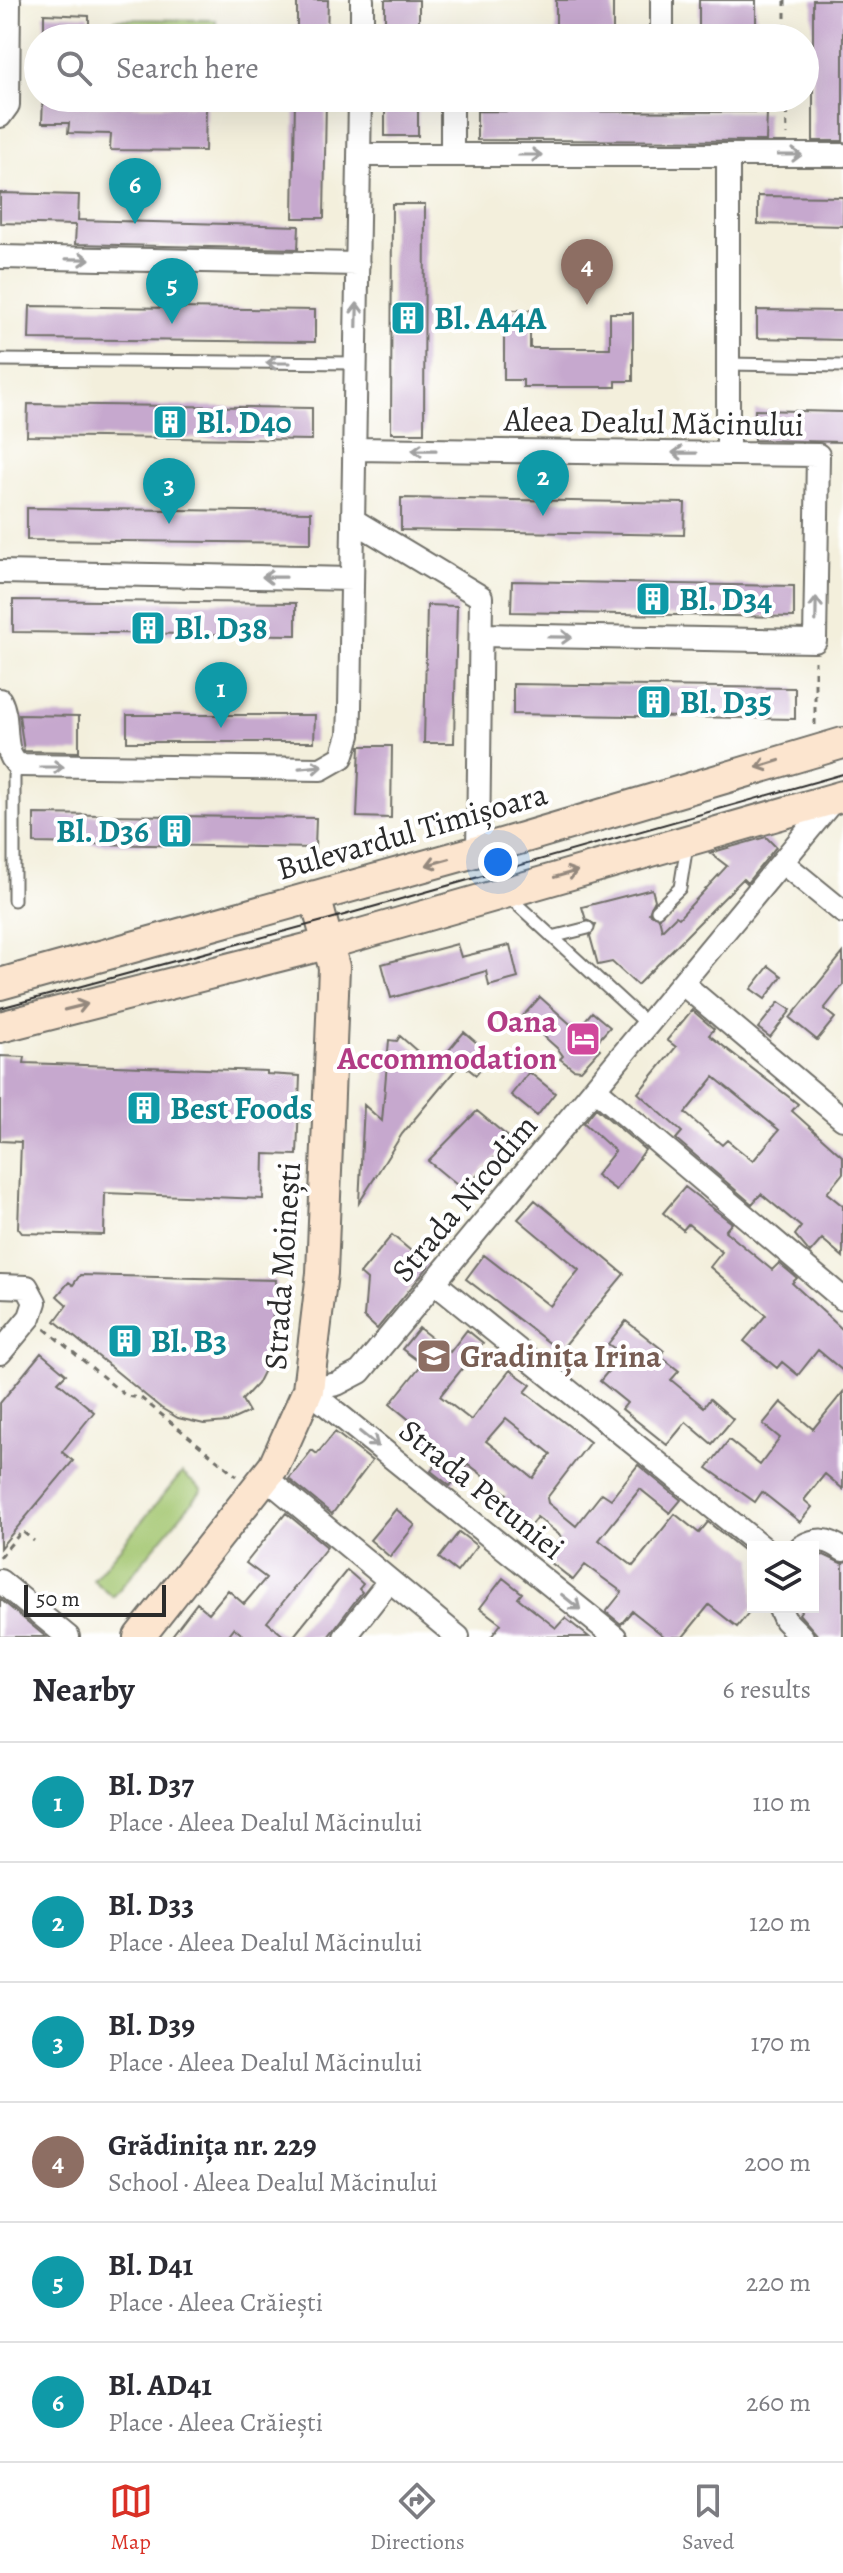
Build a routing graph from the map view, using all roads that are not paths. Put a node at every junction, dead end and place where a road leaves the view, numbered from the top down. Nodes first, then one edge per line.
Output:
1 (9, 0) edge
2 (362, 0) edge
3 (662, 0) edge
4 (362, 24) edge
5 (662, 24) edge
6 (360, 112) edge
7 (452, 112) edge
8 (0, 116) edge
9 (359, 155) junction
10 (452, 155) junction
11 (728, 155) junction
12 (843, 155) edge
13 (0, 257) edge
14 (358, 264) junction
15 (0, 360) edge
16 (356, 363) junction
17 (728, 364) junction
18 (843, 366) edge
19 (354, 449) junction
20 (728, 454) junction
21 (353, 520) junction
22 (0, 572) edge
23 (352, 579) junction
24 (482, 635) junction
25 (0, 700) edge
26 (829, 746) edge
27 (18, 765) junction
28 (839, 797) edge
29 (688, 839) junction
30 (478, 851) junction
31 (783, 863) junction
32 (504, 892) junction
33 (315, 896) junction
34 (14, 900) dead end
35 (657, 910) dead end
36 (843, 912) edge
37 (588, 928) dead end
38 (552, 937) junction
39 (330, 943) junction
40 (0, 984) edge
41 (683, 984) junction
42 (648, 1026) junction
43 (0, 1027) edge
44 (595, 1089) junction
45 (843, 1119) edge
46 (435, 1283) junction
47 (0, 1286) edge
48 (843, 1299) edge
49 (0, 1353) edge
50 (308, 1390) junction
51 (261, 1484) junction
52 (755, 1541) edge
53 (819, 1542) edge
54 (843, 1550) edge
55 (0, 1581) edge
56 (389, 1581) junction
57 (782, 1613) edge
58 (68, 1637) edge
59 (139, 1637) edge
60 (345, 1637) edge
61 (458, 1637) edge
62 (615, 1637) edge
63 (802, 1637) edge

1 - 8 street
2 - 4 street
3 - 5 street
6 - 9 street
7 - 10 street
9 - 10 street
9 - 14 street
10 -> 11 street
11 -> 12 street
11 - 17 street
13 -> 14 street
16 -> 14 street
16 -> 15 lane
16 - 19 street
17 - 18 lane
17 - 20 street
20 -> 19 street, Aleea Dealul Măcinului
19 - 21 street
24 -> 20 street, Aleea Dealul Măcinului
21 - 23 street
21 - 24 street
23 -> 22 street
27 -> 23 street
24 - 30 street
25 - 27 street
26 -> 30 main road, Bulevardul Timișoara
27 - 34 lane
28 - 29 main road
28 - 31 street, Strada Nicodim
32 -> 29 main road
29 - 35 lane
30 -> 33 main road, Bulevardul Timișoara
31 - 36 street
31 - 41 street, Strada Nicodim
32 - 38 lane
32 - 39 main road
33 - 39 main road, Strada Moinești
33 - 40 main road, Bulevardul Timișoara
37 - 38 lane
38 - 42 lane
43 -> 39 main road
39 - 50 main road, Strada Moinești
41 - 42 street, Strada Nicodim
41 - 45 street
42 - 44 street, Strada Nicodim
44 - 46 street, Strada Nicodim
44 - 48 street
46 - 50 street, Strada Nicodim
46 - 52 street
47 - 49 street
50 - 51 main road, Strada Moinești
50 -> 62 street, Strada Petuniei
51 - 56 street
51 - 59 main road, Strada Moinești
53 - 54 street
55 - 58 street
56 - 60 street
56 - 61 street
57 - 63 street

